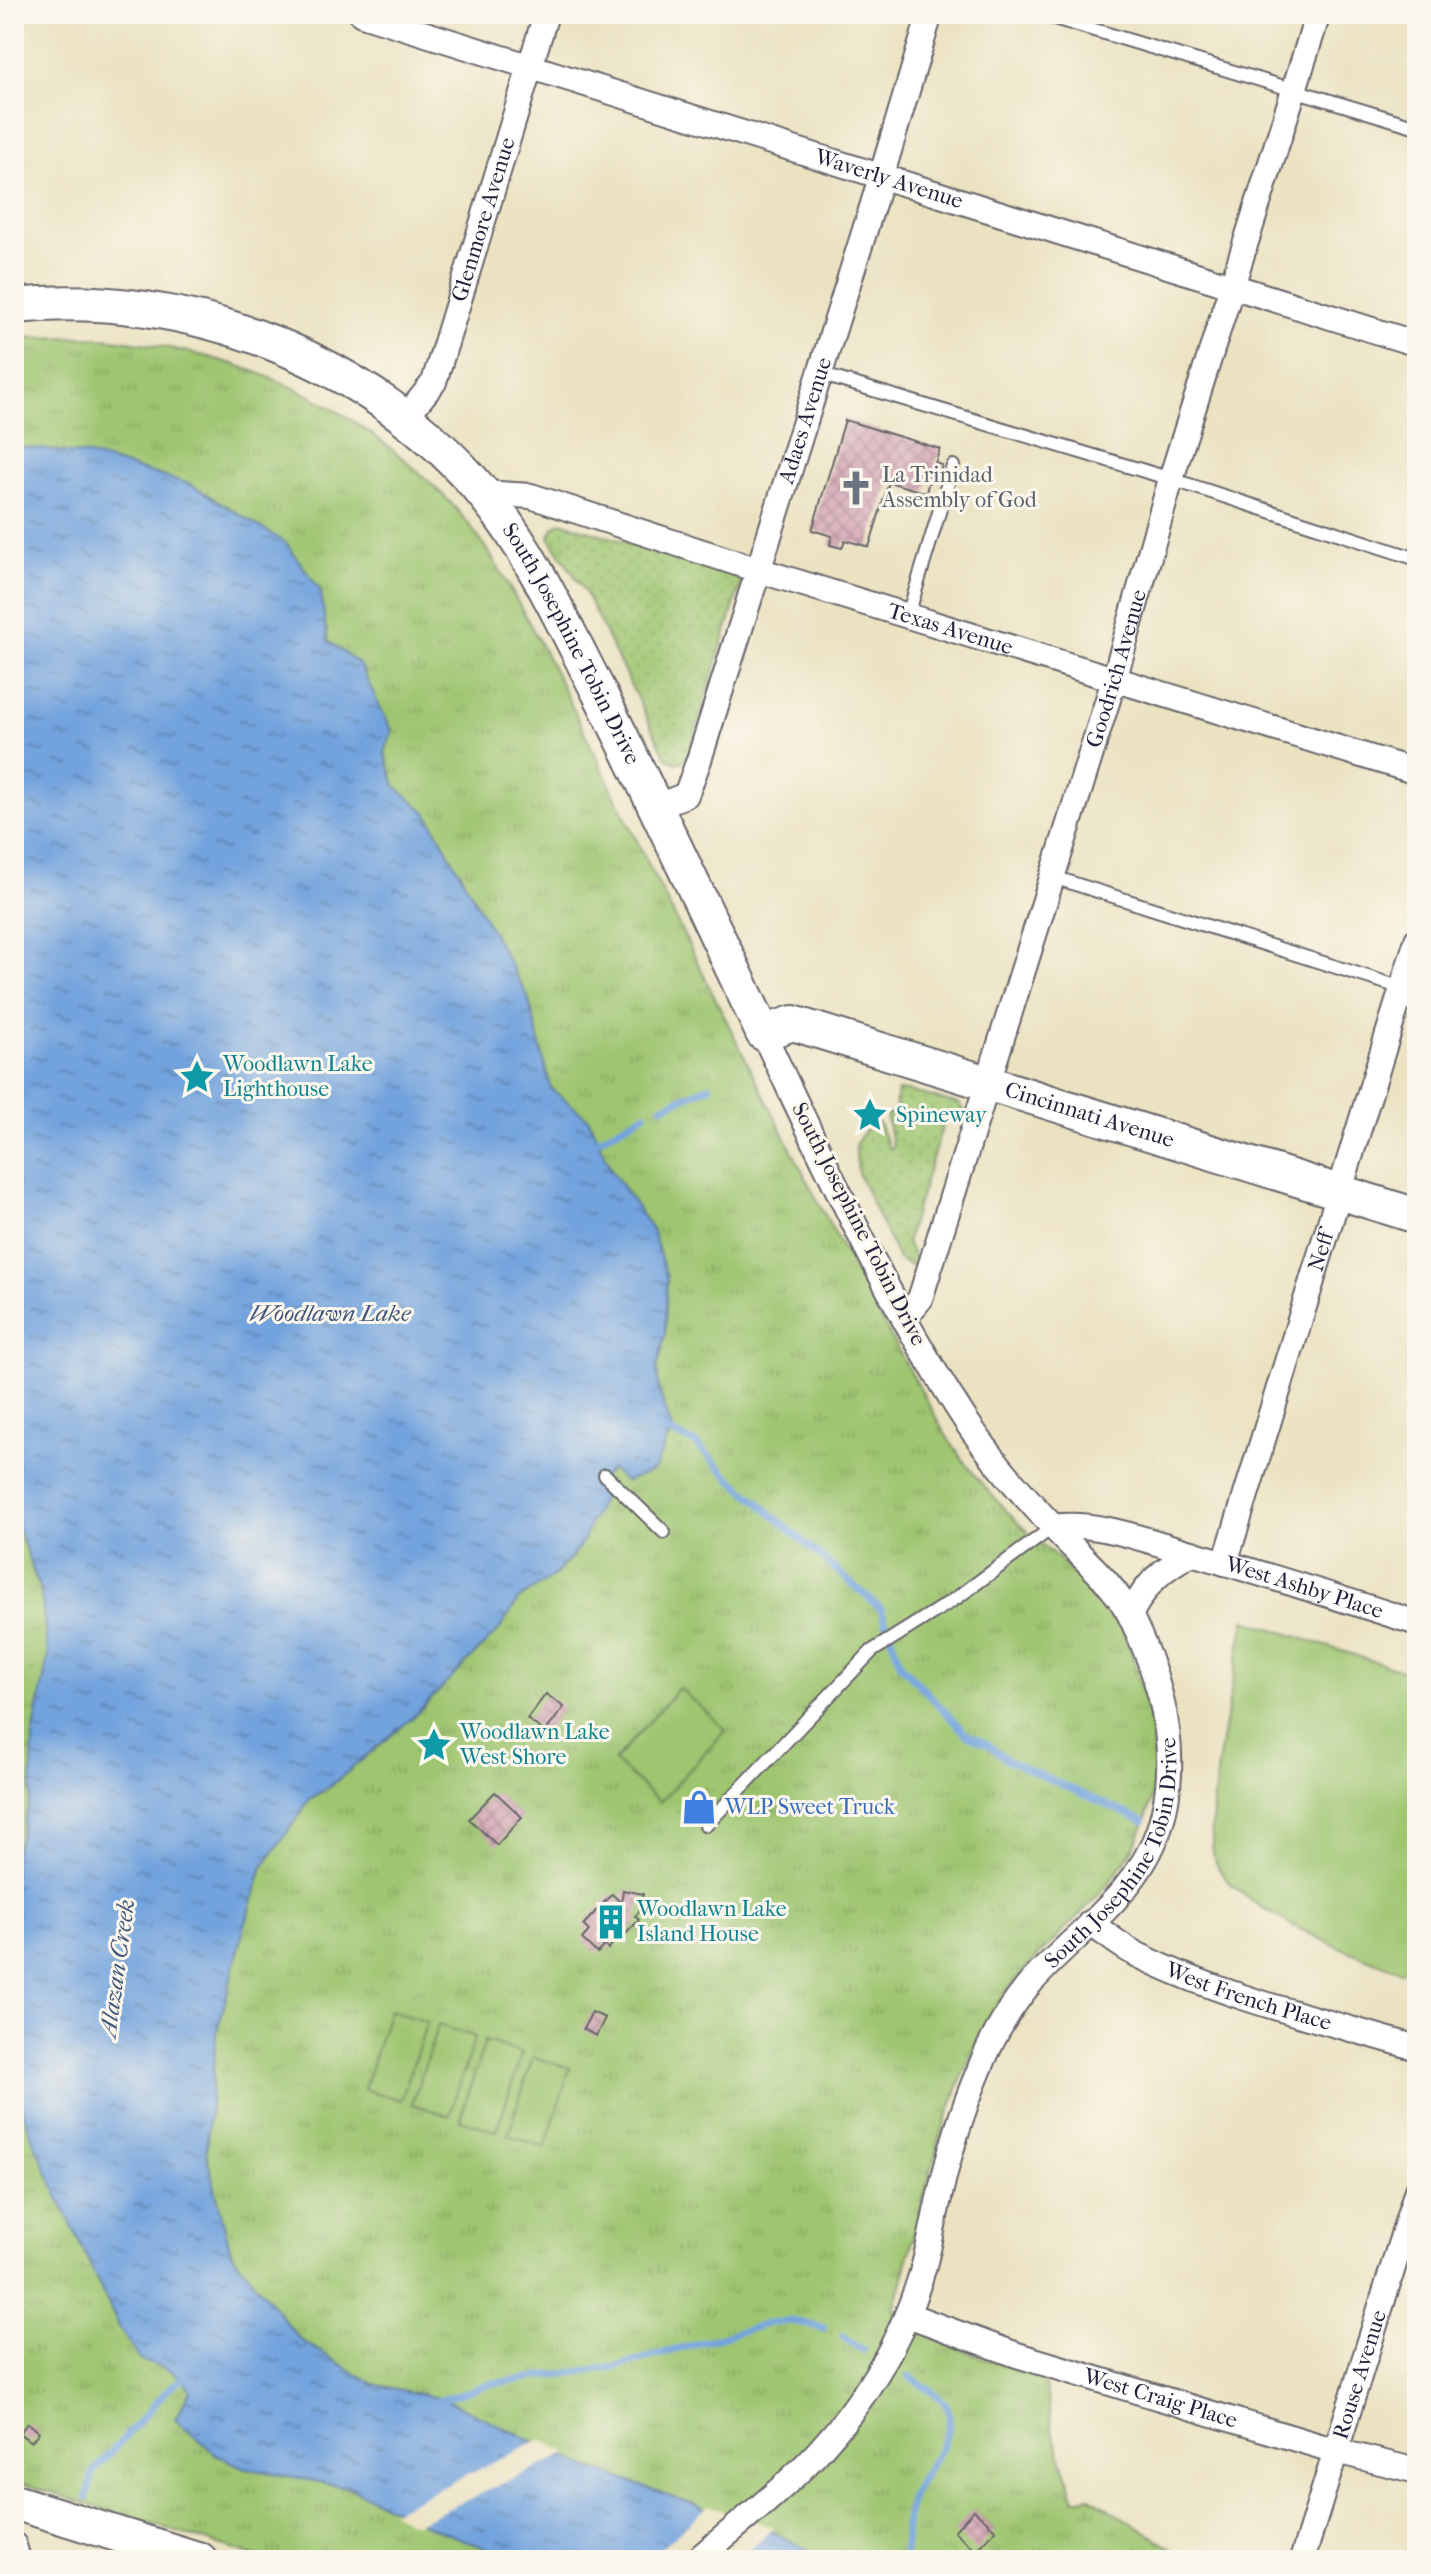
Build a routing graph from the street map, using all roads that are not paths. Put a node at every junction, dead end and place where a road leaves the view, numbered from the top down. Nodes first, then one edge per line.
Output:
1 (362, 14) edge
2 (546, 14) edge
3 (930, 14) edge
4 (1041, 14) edge
5 (1318, 14) edge
6 (529, 65) junction
7 (1294, 89) junction
8 (1417, 127) edge
9 (881, 178) junction
10 (1232, 286) junction
11 (14, 306) edge
12 (1417, 344) edge
13 (820, 374) junction
14 (405, 418) junction
15 (953, 466) dead end
16 (1171, 479) junction
17 (483, 493) junction
18 (1417, 559) edge
19 (758, 570) junction
20 (908, 615) junction
21 (1114, 680) junction
22 (1417, 772) edge
23 (657, 806) junction
24 (1053, 877) junction
25 (1417, 940) edge
26 (1402, 988) junction
27 (763, 1033) junction
28 (987, 1083) junction
29 (1340, 1192) junction
30 (1417, 1216) edge
31 (904, 1319) junction
32 (605, 1475) dead end
33 (1053, 1527) junction
34 (664, 1532) dead end
35 (1192, 1553) junction
36 (1225, 1563) junction
37 (1130, 1615) junction
38 (1417, 1623) edge
39 (706, 1825) dead end
40 (1090, 1923) junction
41 (1417, 2048) edge
42 (1417, 2190) edge
43 (908, 2315) junction
44 (1336, 2451) junction
45 (1417, 2471) edge
46 (14, 2502) edge
47 (14, 2545) edge
48 (18, 2560) edge
49 (200, 2560) edge
50 (697, 2560) edge
51 (1302, 2560) edge

1 - 6 street, Waverly Avenue
2 - 6 street, Glenmore Avenue
3 - 9 street, Adaes Avenue
4 - 7 lane
5 - 7 street, Goodrich Avenue
6 - 9 street, Waverly Avenue
6 - 14 street, Glenmore Avenue
7 - 8 lane
7 - 10 street, Goodrich Avenue
9 - 10 street, Waverly Avenue
9 - 13 street, Adaes Avenue
10 - 12 street, Waverly Avenue
10 - 16 street, Goodrich Avenue
11 - 14 street, South Josephine Tobin Drive
13 - 16 lane
13 - 19 street, Adaes Avenue
14 - 17 street, South Josephine Tobin Drive
15 - 20 lane
16 - 18 lane
16 - 21 street, Goodrich Avenue
17 - 19 street, Texas Avenue
17 - 23 street, South Josephine Tobin Drive
19 - 20 street, Texas Avenue
19 - 23 street, Adaes Avenue
20 - 21 street, Texas Avenue
21 - 22 street, Texas Avenue
21 - 24 street, Goodrich Avenue
23 - 27 street, South Josephine Tobin Drive
24 - 26 lane
24 - 28 street, Goodrich Avenue
25 - 26 street, Neff
26 - 29 street, Neff
27 - 28 street, Cincinnati Avenue
27 - 31 street, South Josephine Tobin Drive
28 - 29 street, Cincinnati Avenue
28 - 31 street, Goodrich Avenue
29 - 30 street, Cincinnati Avenue
29 - 36 street, Neff
31 - 33 street, South Josephine Tobin Drive
32 - 34 lane
33 - 35 street, West Ashby Place
33 - 37 street, South Josephine Tobin Drive
33 - 39 lane
35 - 36 street, West Ashby Place
35 - 37 street
36 - 38 street, West Ashby Place
37 - 40 street, South Josephine Tobin Drive
40 - 41 street, West French Place
40 - 43 street, South Josephine Tobin Drive
42 - 44 street, Rouse Avenue
43 - 44 street, West Craig Place
43 - 50 street, South Josephine Tobin Drive
44 - 45 street, West Craig Place
44 - 51 street, Rouse Avenue
46 - 49 street
47 - 48 street

